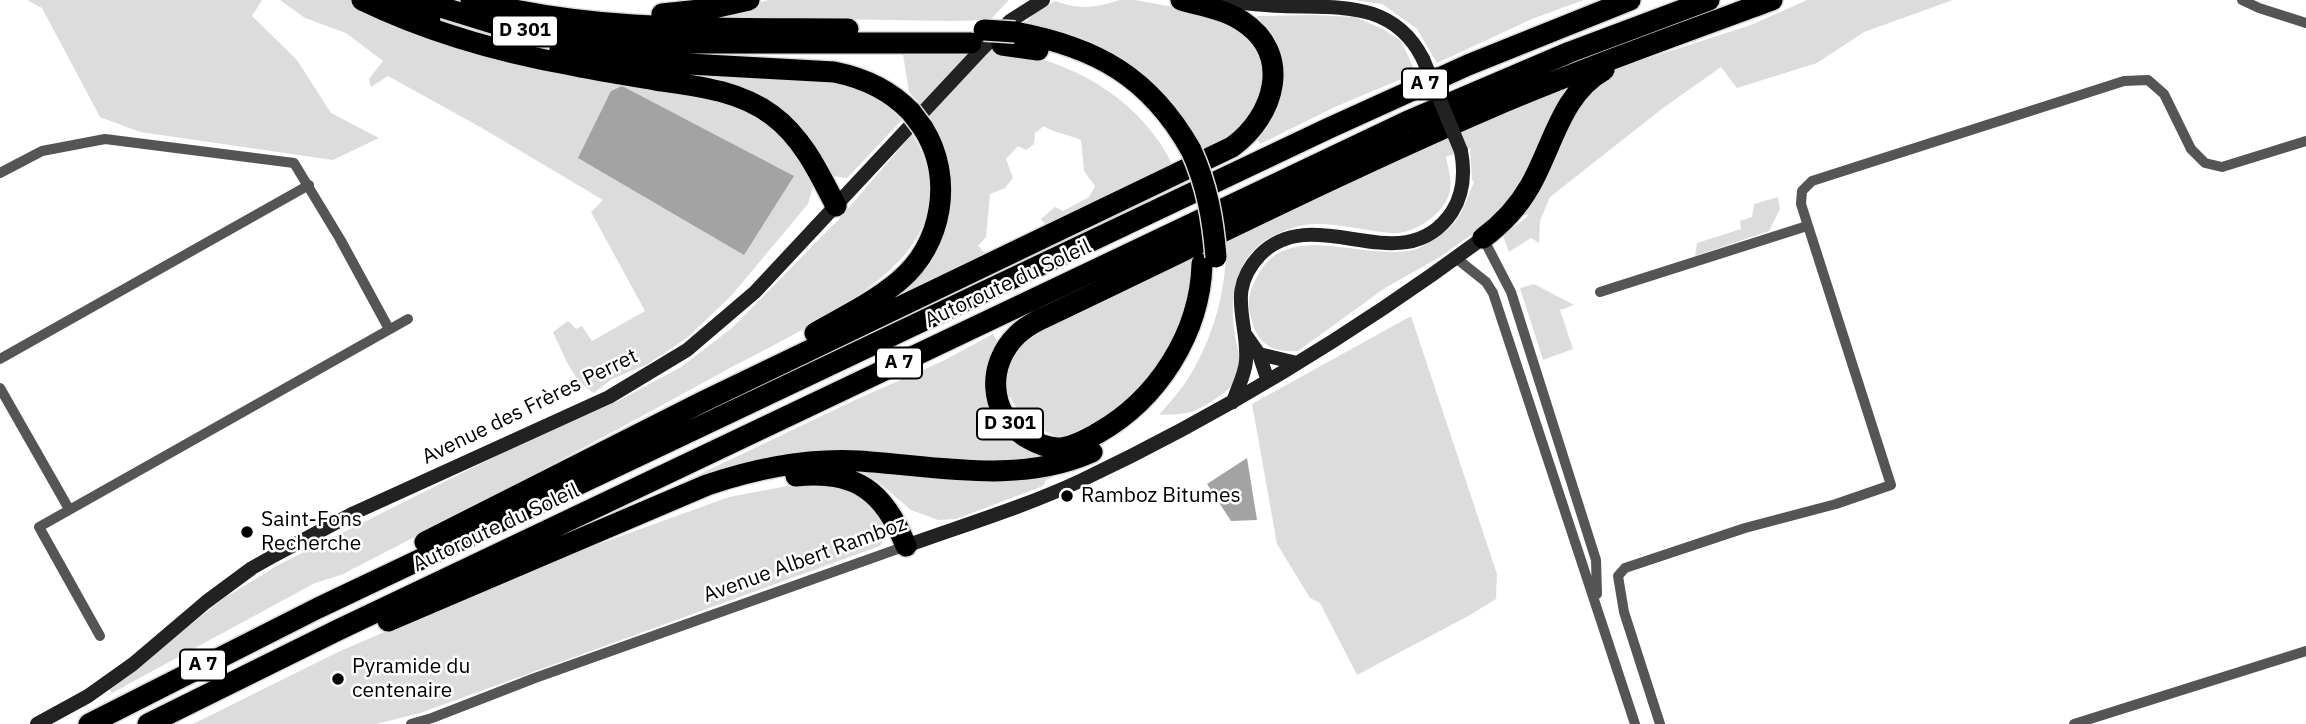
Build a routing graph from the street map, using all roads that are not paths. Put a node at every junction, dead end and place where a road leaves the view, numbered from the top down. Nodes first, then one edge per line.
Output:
1 (362, 0) edge
2 (390, 0) edge
3 (418, 0) edge
4 (471, 0) edge
5 (749, 0) edge
6 (1020, 0) edge
7 (1044, 0) edge
8 (1181, 0) edge
9 (1201, 0) edge
10 (1225, 0) edge
11 (1630, 0) edge
12 (1709, 0) edge
13 (1772, 0) edge
14 (2242, 0) edge
15 (566, 20) junction
16 (2306, 23) edge
17 (1009, 33) junction
18 (978, 37) junction
19 (1668, 38) junction
20 (2306, 141) edge
21 (0, 173) edge
22 (309, 185) junction
23 (836, 206) junction
24 (1807, 226) junction
25 (1483, 238) junction
26 (1456, 258) junction
27 (1209, 260) junction
28 (1600, 292) dead end
29 (408, 319) dead end
30 (388, 329) junction
31 (1244, 333) junction
32 (1259, 354) junction
33 (0, 359) edge
34 (1246, 362) junction
35 (1297, 363) junction
36 (1264, 384) junction
37 (0, 388) edge
38 (702, 402) junction
39 (1233, 402) junction
40 (69, 509) junction
41 (612, 526) junction
42 (906, 546) junction
43 (1597, 607) junction
44 (318, 608) junction
45 (338, 630) junction
46 (100, 636) dead end
47 (2306, 651) edge
48 (37, 724) edge
49 (89, 724) edge
50 (148, 724) edge
51 (411, 724) edge
52 (1635, 724) edge
53 (1660, 724) edge
54 (2074, 724) edge

1 - 23 highway
2 - 38 highway
3 - 18 highway, D 301
4 - 15 highway, D 301
5 - 15 highway
6 - 17 main road
7 - 17 main road
8 - 38 highway
9 - 10 main road
10 - 31 main road, bridge
11 - 44 highway, Autoroute du Soleil / A 7
12 - 45 highway, Autoroute du Soleil / A 7
13 - 19 highway
14 - 16 street
15 - 18 highway, D 301
17 - 18 highway, D 301, bridge
17 - 23 main road, Avenue des Frères Perret
17 - 27 highway, D 301
19 - 25 highway
19 - 27 highway, D 301
20 - 24 street
21 - 22 street
22 - 30 street
22 - 33 street
23 - 48 main road, Avenue des Frères Perret
24 - 28 street
24 - 53 street
25 - 26 main road, Avenue Albert Ramboz
25 - 43 street
26 - 35 main road, Avenue Albert Ramboz
26 - 43 street
27 - 41 highway, D 301
29 - 30 street
30 - 40 street
31 - 32 main road
31 - 34 main road
32 - 35 main road
32 - 36 main road
34 - 36 main road
34 - 39 main road
35 - 36 main road, Avenue Albert Ramboz
36 - 39 main road, Avenue Albert Ramboz
37 - 40 street
38 - 44 highway
39 - 42 main road, Avenue Albert Ramboz
40 - 46 street
41 - 42 highway
41 - 45 highway, D 301
42 - 51 street, Avenue Albert Ramboz
43 - 52 street
44 - 49 highway, Autoroute du Soleil / A 7
45 - 50 highway, Autoroute du Soleil / A 7
47 - 54 street

